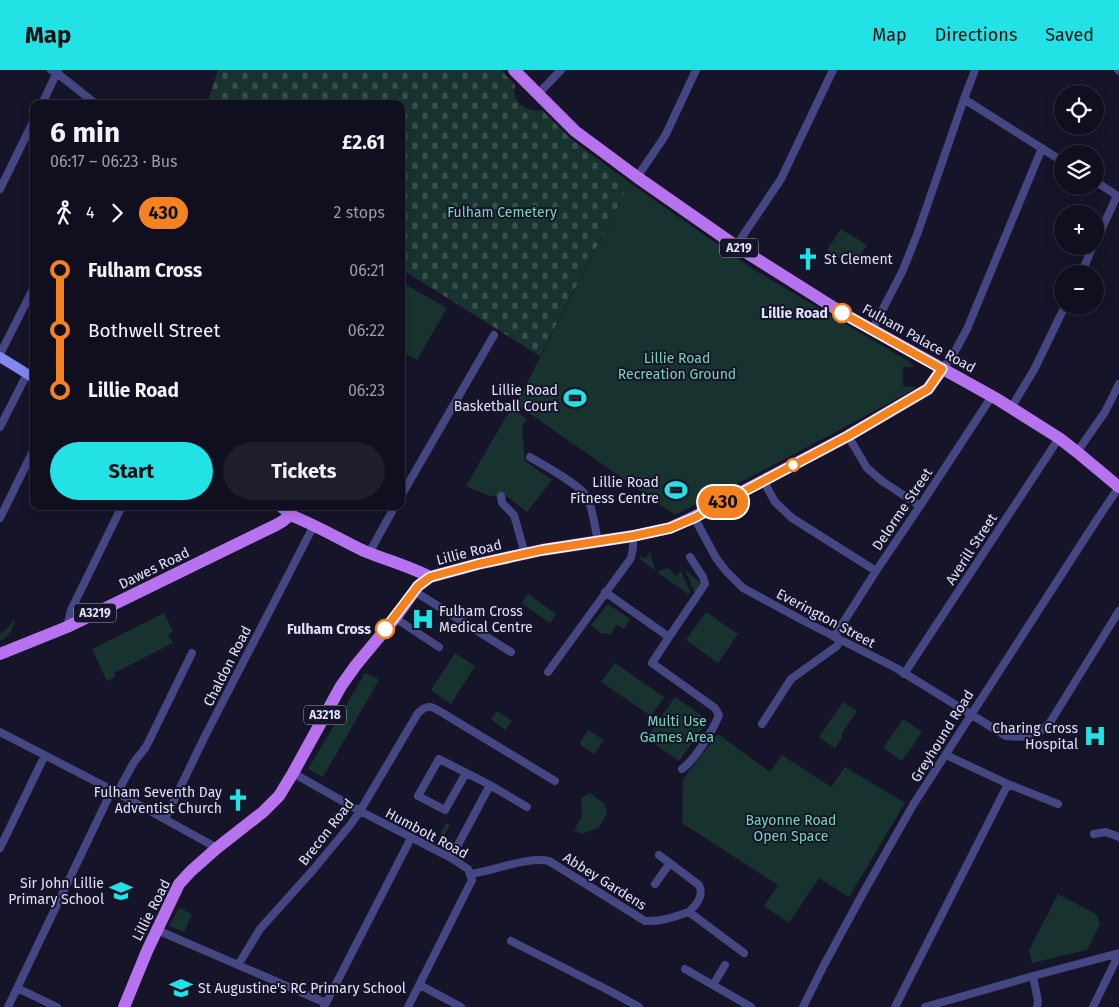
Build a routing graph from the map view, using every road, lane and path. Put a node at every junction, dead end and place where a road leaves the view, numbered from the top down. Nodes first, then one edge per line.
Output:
1 (514, 70) edge
2 (560, 70) edge
3 (696, 70) edge
4 (832, 70) edge
5 (975, 70) edge
6 (55, 71) edge
7 (538, 94) junction
8 (964, 98) junction
9 (44, 100) edge
10 (91, 100) edge
11 (30, 128) edge
12 (1042, 148) junction
13 (1054, 156) edge
14 (637, 178) junction
15 (1104, 187) edge
16 (0, 189) edge
17 (1118, 196) edge
18 (1104, 225) edge
19 (736, 246) junction
20 (30, 295) edge
21 (1061, 315) edge
22 (872, 330) junction
23 (494, 335) dead end
24 (0, 356) edge
25 (942, 369) junction
26 (30, 376) edge
27 (1119, 384) edge
28 (992, 396) junction
29 (1012, 408) junction
30 (0, 427) edge
31 (848, 436) junction
32 (1059, 438) junction
33 (1077, 452) junction
34 (30, 457) edge
35 (530, 457) dead end
36 (763, 480) junction
37 (1119, 487) edge
38 (405, 489) edge
39 (501, 496) dead end
40 (920, 506) junction
41 (120, 510) edge
42 (284, 510) edge
43 (393, 510) edge
44 (290, 515) junction
45 (0, 518) edge
46 (694, 518) junction
47 (314, 525) junction
48 (633, 536) junction
49 (598, 542) junction
50 (369, 553) junction
51 (524, 554) junction
52 (690, 557) dead end
53 (876, 571) junction
54 (430, 577) junction
55 (414, 591) junction
56 (606, 592) junction
57 (1119, 611) edge
58 (395, 618) junction
59 (67, 627) junction
60 (669, 637) junction
61 (836, 638) junction
62 (439, 647) dead end
63 (511, 652) dead end
64 (192, 653) dead end
65 (0, 654) edge
66 (548, 672) dead end
67 (904, 674) junction
68 (971, 714) junction
69 (762, 724) dead end
70 (0, 732) edge
71 (45, 755) junction
72 (946, 755) junction
73 (682, 769) dead end
74 (293, 773) junction
75 (466, 773) junction
76 (555, 781) dead end
77 (1008, 784) junction
78 (490, 785) junction
79 (115, 791) junction
80 (1058, 804) dead end
81 (527, 807) dead end
82 (360, 811) junction
83 (166, 819) junction
84 (1094, 834) dead end
85 (1119, 837) edge
86 (411, 838) junction
87 (0, 848) edge
88 (217, 848) junction
89 (659, 855) dead end
90 (451, 858) junction
91 (670, 863) junction
92 (471, 874) junction
93 (655, 884) dead end
94 (689, 912) junction
95 (157, 930) junction
96 (511, 941) dead end
97 (744, 953) dead end
98 (1119, 953) edge
99 (725, 965) dead end
100 (238, 966) junction
101 (685, 969) dead end
102 (1033, 976) junction
103 (420, 985) junction
104 (713, 985) junction
105 (17, 988) junction
106 (325, 1005) edge
107 (8, 1007) edge
108 (56, 1007) edge
109 (124, 1007) edge
110 (408, 1007) edge
111 (461, 1007) edge
112 (639, 1007) edge
113 (751, 1007) edge
114 (802, 1007) edge
115 (895, 1007) edge
116 (928, 1007) edge
117 (1037, 1007) edge
118 (1093, 1007) edge

1 - 7 main road, Fulham Palace Road / A219
2 - 7 street
3 - 14 street
4 - 19 street
5 - 8 street
6 - 9 street
6 - 10 street
7 - 14 main road, Fulham Palace Road / A219
8 - 12 street
8 - 22 street
11 - 16 street
12 - 13 street
12 - 25 street
14 - 19 main road, Fulham Palace Road / A219
15 - 17 street
17 - 18 street
19 - 22 main road, Fulham Palace Road / A219
20 - 24 street
21 - 29 street
22 - 25 main road, Fulham Palace Road / A219
23 - 38 street
24 - 26 street
25 - 28 main road, Fulham Palace Road / A219
25 - 31 main road, Lillie Road / A3218
26 - 30 street
27 - 33 street
28 - 29 main road, Fulham Palace Road / A219
28 - 40 street, Delorme Street
29 - 32 main road, Fulham Palace Road / A219
31 - 36 main road, Lillie Road / A3218
31 - 40 street
32 - 33 main road, Fulham Palace Road / A219
32 - 67 street, Averill Street
33 - 37 main road, Fulham Palace Road / A219
34 - 45 street
35 - 49 street
36 - 46 main road, Lillie Road / A3218
36 - 53 street
37 - 68 street, Greyhound Road
39 - 51 street
40 - 53 street, Delorme Street
41 - 59 street
42 - 44 street
43 - 50 street
44 - 47 main road
44 - 59 main road, Dawes Road / A3219
46 - 48 main road, Lillie Road / A3218
46 - 61 street, Everington Street
47 - 50 main road
47 - 83 street, Chaldon Road
48 - 49 main road, Lillie Road / A3218
48 - 56 street
49 - 51 main road, Lillie Road / A3218
50 - 54 main road
51 - 54 main road, Lillie Road / A3218
52 - 60 street
53 - 61 street, Delorme Street
54 - 55 main road, Lillie Road / A3218
55 - 58 main road, Lillie Road / A3218
55 - 63 street
56 - 60 street
56 - 66 street
57 - 68 street, Everington Street
58 - 62 street
58 - 74 main road, Lillie Road / A3218
59 - 65 main road, Dawes Road / A3219
60 - 73 street
61 - 67 street, Everington Street
61 - 69 street, Delorme Street
64 - 79 street
67 - 68 street, Everington Street
68 - 72 street, Greyhound Road
70 - 71 street
71 - 79 street
71 - 87 street
72 - 77 street
72 - 114 street, Greyhound Road
74 - 82 street, Humbolt Road
74 - 88 main road, Lillie Road / A3218
75 - 75 street
75 - 78 street
76 - 82 street, Brecon Road
77 - 80 street
77 - 115 street
78 - 81 street
78 - 90 street
79 - 83 street
79 - 105 street
82 - 86 street, Humbolt Road
82 - 100 street, Brecon Road
83 - 88 street
84 - 85 street
86 - 90 street, Humbolt Road
86 - 106 street
88 - 95 main road, Lillie Road / A3218
89 - 91 street
90 - 92 street, Humbolt Road
91 - 93 street
91 - 94 street
92 - 94 street, Abbey Gardens
92 - 103 street, Humbolt Road
94 - 97 street
95 - 100 street
95 - 109 main road, Lillie Road / A3218
96 - 112 street
98 - 102 street
98 - 118 street
99 - 104 street
100 - 106 street
101 - 104 street
102 - 116 street
102 - 117 street
103 - 110 street, Humbolt Road
103 - 111 street
104 - 113 street
105 - 107 street
105 - 108 street

